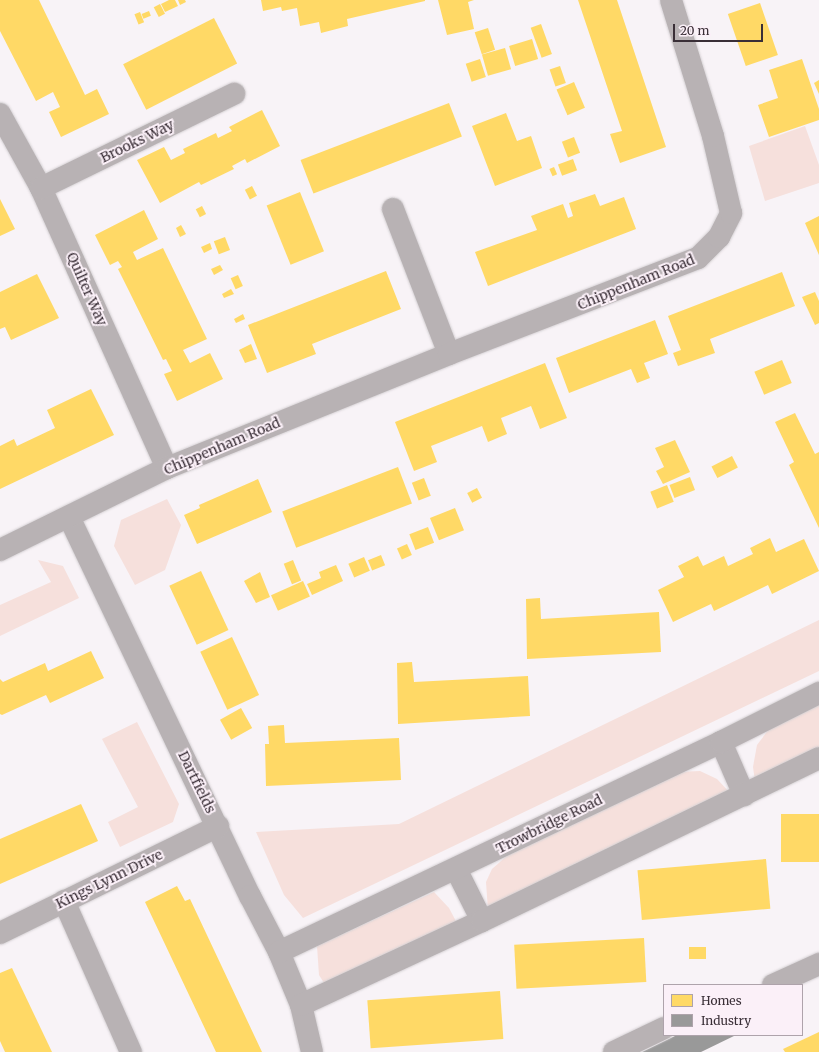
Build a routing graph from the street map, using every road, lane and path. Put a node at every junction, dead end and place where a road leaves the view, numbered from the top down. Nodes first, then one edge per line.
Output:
1 (671, 0) edge
2 (234, 94) dead end
3 (0, 114) edge
4 (40, 188) junction
5 (393, 209) dead end
6 (449, 354) junction
7 (166, 468) junction
8 (69, 517) junction
9 (0, 550) edge
10 (819, 693) edge
11 (722, 742) junction
12 (819, 758) edge
13 (744, 795) junction
14 (218, 826) junction
15 (456, 869) junction
16 (64, 901) junction
17 (482, 921) junction
18 (0, 933) edge
19 (279, 952) junction
20 (819, 964) edge
21 (775, 984) edge
22 (301, 1005) junction
23 (663, 1028) edge
24 (131, 1052) edge
25 (312, 1052) edge
26 (614, 1052) edge

1 - 6 street, Chippenham Road
2 - 4 street, Brooks Way
3 - 4 street, Quilter Way
4 - 7 street, Quilter Way
5 - 6 street
6 - 7 street, Chippenham Road
7 - 8 street, Chippenham Road
8 - 9 street, Chippenham Road
8 - 14 street, Dartfields
10 - 11 street, Trowbridge Road
11 - 13 street
11 - 15 street, Trowbridge Road
12 - 13 street
13 - 17 street
14 - 16 street, Kings Lynn Drive
14 - 19 street, Dartfields
15 - 17 street
15 - 19 street, Trowbridge Road
16 - 18 street, Kings Lynn Drive
16 - 24 street
17 - 22 street
19 - 22 street, Dartfields
20 - 21 street
22 - 25 street, Dartfields
23 - 26 street

